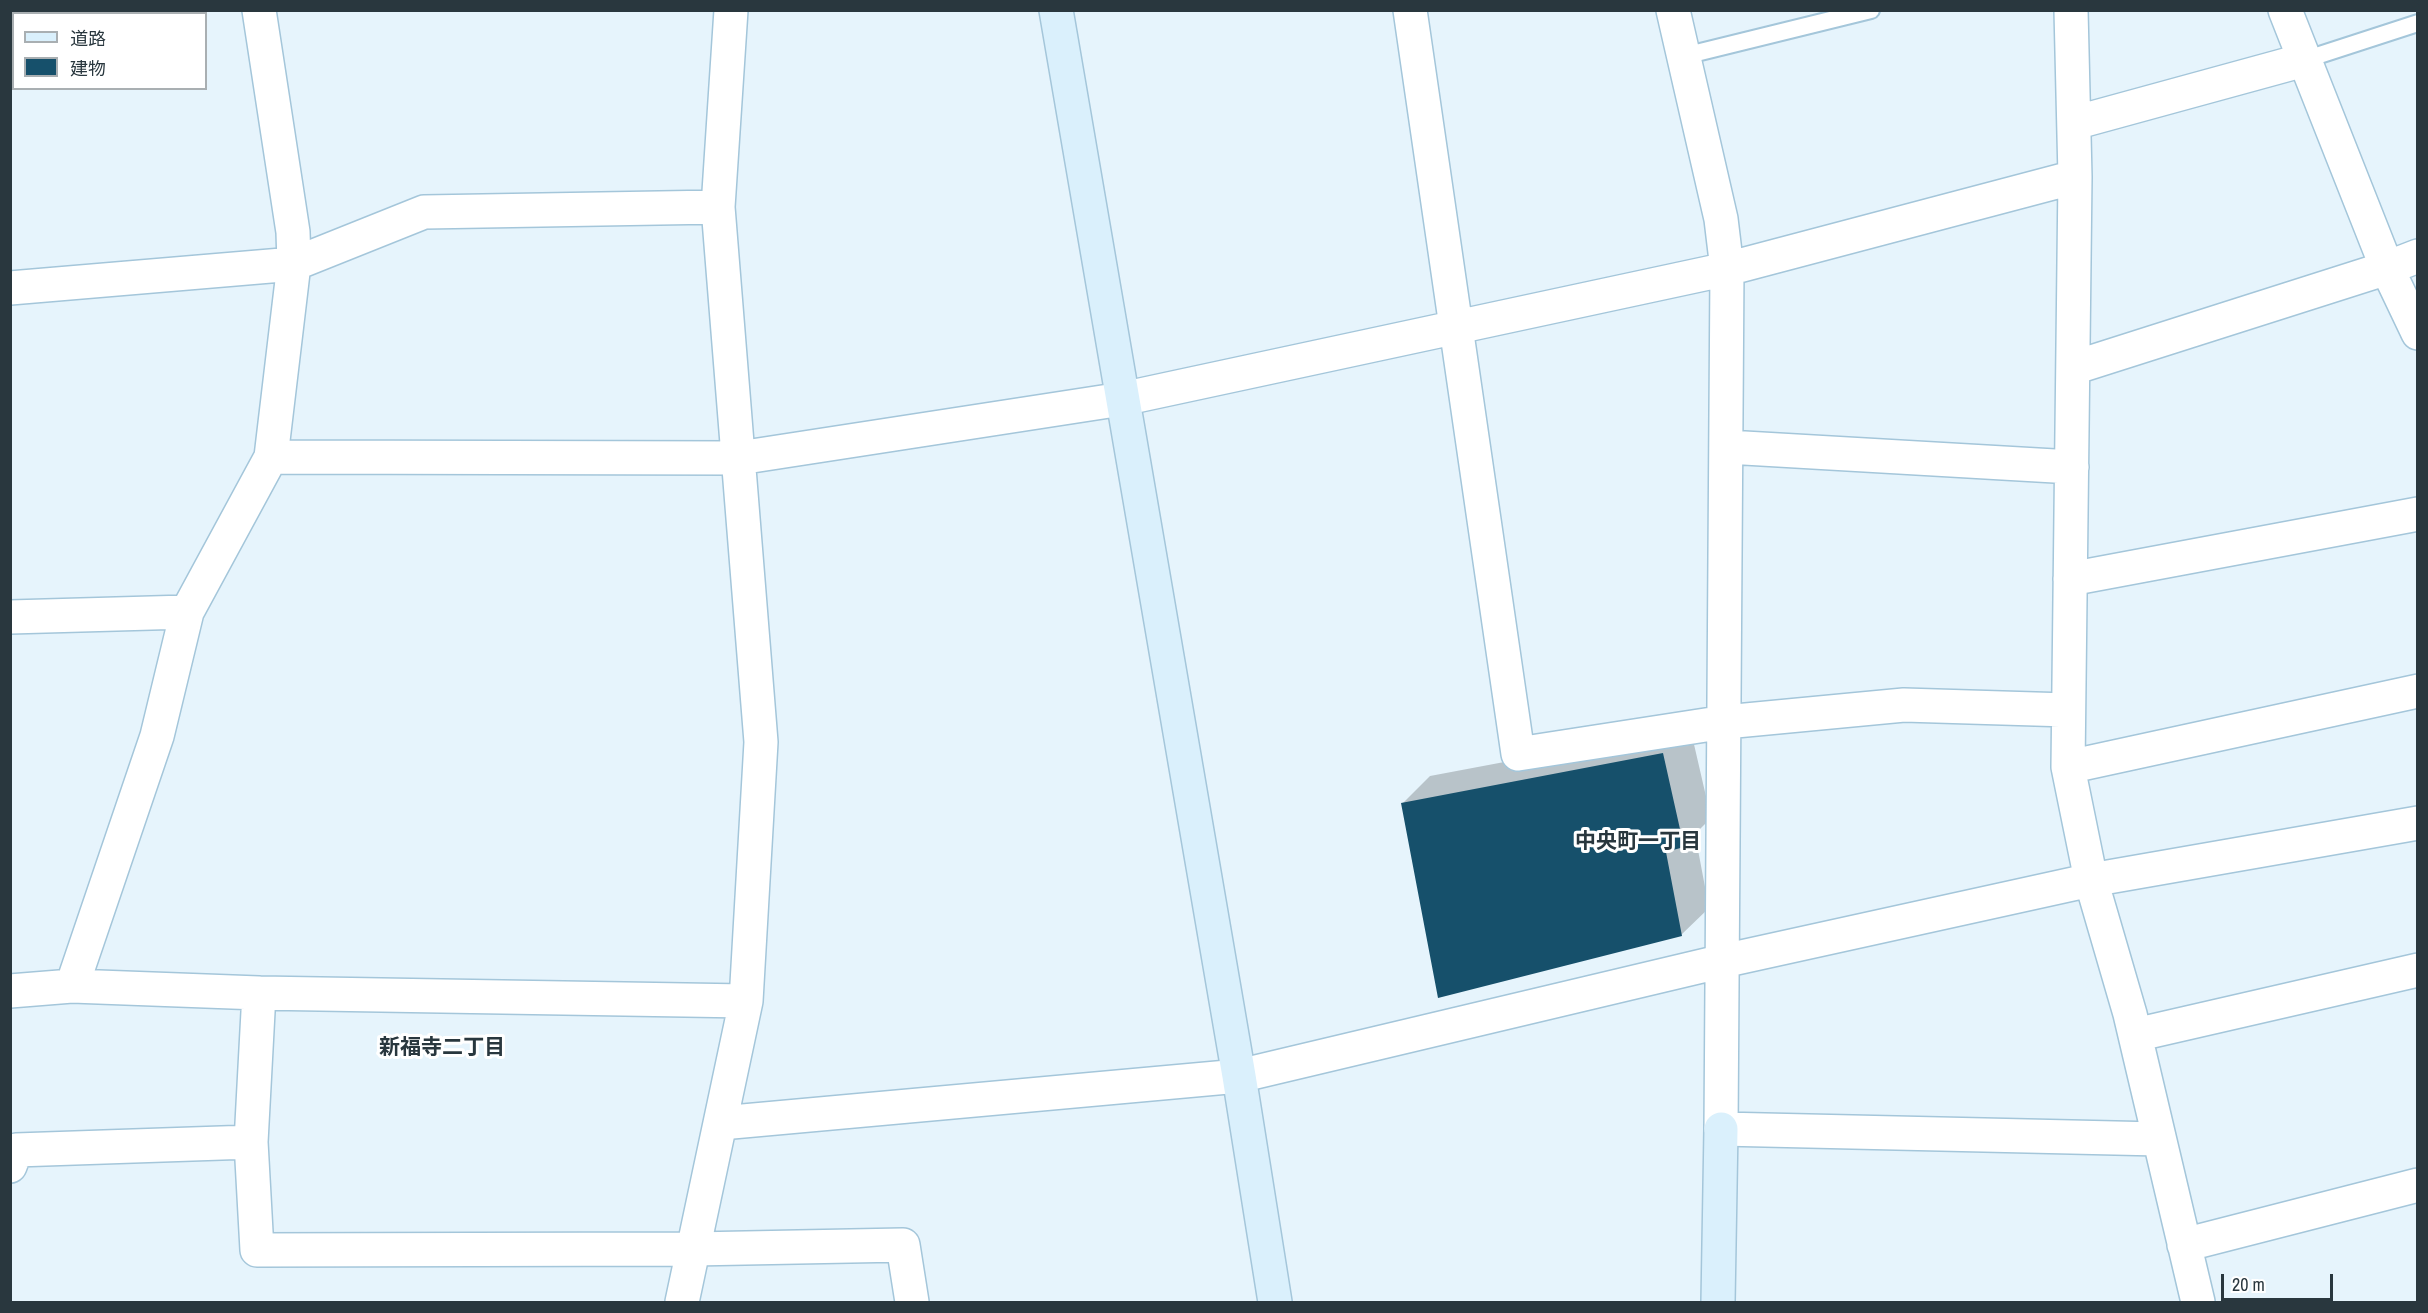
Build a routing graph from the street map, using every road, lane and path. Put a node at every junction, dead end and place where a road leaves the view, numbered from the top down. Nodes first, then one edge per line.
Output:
1 (259, 10) edge
2 (731, 10) edge
3 (1056, 10) edge
4 (1410, 10) edge
5 (1673, 10) edge
6 (1871, 10) edge
7 (2071, 10) edge
8 (2285, 10) edge
9 (2418, 23) edge
10 (1684, 56) junction
11 (2304, 60) junction
12 (2074, 123) junction
13 (2075, 177) junction
14 (718, 207) junction
15 (2418, 256) edge
16 (294, 264) junction
17 (2387, 268) junction
18 (1727, 269) junction
19 (10, 288) edge
20 (1457, 325) junction
21 (2418, 333) edge
22 (2073, 368) junction
23 (1122, 399) junction
24 (1727, 447) junction
25 (271, 457) junction
26 (739, 458) junction
27 (2072, 467) junction
28 (2418, 514) edge
29 (2070, 579) junction
30 (187, 612) junction
31 (10, 617) edge
32 (2418, 691) edge
33 (2068, 710) junction
34 (1725, 722) junction
35 (2068, 767) junction
36 (2418, 823) edge
37 (2091, 880) junction
38 (1723, 961) junction
39 (2418, 970) edge
40 (72, 986) junction
41 (10, 991) edge
42 (259, 993) junction
43 (746, 1001) junction
44 (2135, 1035) junction
45 (1239, 1076) junction
46 (722, 1123) junction
47 (1721, 1129) junction
48 (2159, 1139) junction
49 (251, 1142) junction
50 (10, 1166) edge
51 (2418, 1185) edge
52 (2184, 1245) junction
53 (693, 1249) junction
54 (682, 1302) edge
55 (912, 1302) edge
56 (1275, 1302) edge
57 (1718, 1302) edge
58 (2198, 1302) edge

1 - 16 street
2 - 14 street
3 - 23 street
4 - 20 street
5 - 10 street
6 - 10 lane
7 - 12 street
8 - 11 street
9 - 11 lane
10 - 18 street
11 - 12 street
11 - 17 street
12 - 13 street
13 - 18 street
13 - 22 street
14 - 16 street
14 - 26 street
15 - 17 street
16 - 19 street
16 - 25 street
17 - 21 street
17 - 22 street
18 - 20 street
18 - 24 street
20 - 23 street
20 - 34 street
22 - 27 street
23 - 26 street
23 - 45 street
24 - 27 street
24 - 34 street
25 - 26 street
25 - 30 street
26 - 43 street
27 - 29 street
28 - 29 street
29 - 33 street
30 - 31 street
30 - 40 street
32 - 35 street
33 - 34 street
33 - 35 street
34 - 38 street
35 - 37 street
36 - 37 street
37 - 38 street
37 - 44 street
38 - 45 street
38 - 47 street
39 - 44 street
40 - 41 street
40 - 42 street
42 - 43 street
42 - 49 street
43 - 46 street
44 - 48 street
45 - 46 street
45 - 56 street
46 - 53 street
47 - 48 street
47 - 57 street
48 - 52 street
49 - 50 street
49 - 53 street
51 - 52 street
52 - 58 street
53 - 54 street
53 - 55 street

